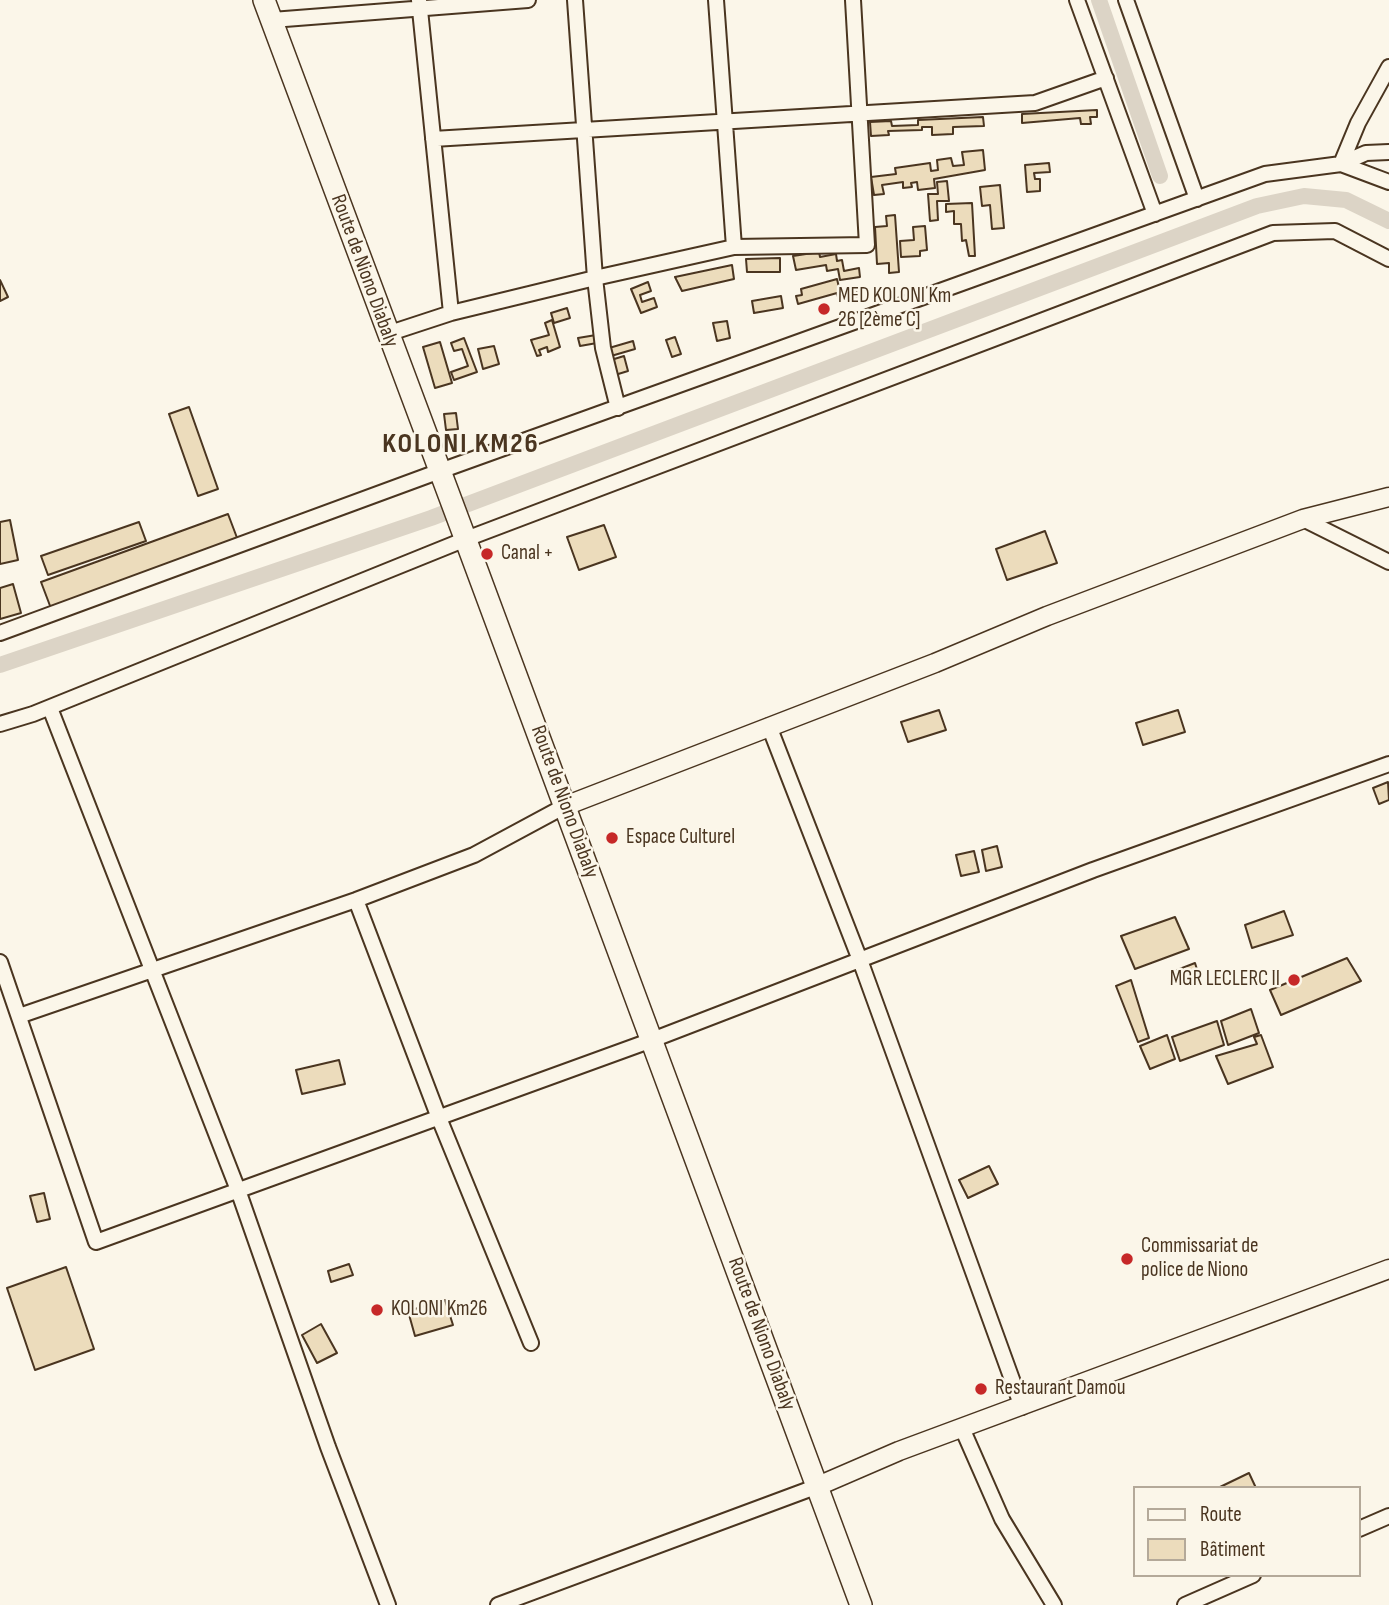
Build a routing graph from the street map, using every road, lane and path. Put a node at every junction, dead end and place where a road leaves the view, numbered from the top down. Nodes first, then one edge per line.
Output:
1 (528, 0) edge
2 (575, 0) edge
3 (716, 0) edge
4 (853, 0) edge
5 (1077, 0) edge
6 (1126, 0) edge
7 (419, 4) edge
8 (268, 10) edge
9 (1389, 67) edge
10 (1106, 78) junction
11 (860, 114) junction
12 (725, 122) junction
13 (585, 130) junction
14 (433, 139) junction
15 (1389, 152) edge
16 (1341, 164) junction
17 (1389, 182) edge
18 (1197, 199) junction
19 (1155, 214) junction
20 (734, 247) junction
21 (1389, 259) edge
22 (595, 278) junction
23 (451, 313) junction
24 (387, 334) junction
25 (618, 408) junction
26 (443, 480) junction
27 (1389, 497) edge
28 (1303, 519) junction
29 (464, 533) junction
30 (1389, 562) edge
31 (0, 633) edge
32 (50, 708) junction
33 (0, 724) edge
34 (769, 726) junction
35 (1389, 764) edge
36 (565, 806) junction
37 (356, 900) junction
38 (860, 960) junction
39 (0, 962) edge
40 (151, 971) junction
41 (19, 1016) junction
42 (652, 1040) junction
43 (439, 1118) junction
44 (238, 1190) junction
45 (1389, 1269) edge
46 (531, 1343) dead end
47 (1022, 1407) junction
48 (962, 1429) junction
49 (818, 1486) junction
50 (1389, 1516) edge
51 (1361, 1528) edge
52 (1248, 1577) edge
53 (388, 1605) edge
54 (498, 1605) edge
55 (861, 1605) edge
56 (1054, 1605) edge
57 (1185, 1605) edge

1 - 7 street
2 - 13 street
3 - 12 street
4 - 11 street
5 - 10 street
6 - 18 street
7 - 8 street
7 - 14 street
8 - 24 main road, Route de Niono Diabaly
9 - 16 street
10 - 11 street
10 - 19 street
11 - 12 street
11 - 20 street
12 - 13 street
12 - 20 street
13 - 14 street
13 - 22 street
14 - 23 street
15 - 16 street
16 - 17 street
16 - 18 street
18 - 19 street
19 - 25 street
20 - 22 street
21 - 29 street
22 - 23 street
22 - 25 street
23 - 24 street
24 - 26 main road, Route de Niono Diabaly
25 - 26 street
26 - 29 main road, Route de Niono Diabaly
26 - 31 street
27 - 28 street
28 - 30 street
28 - 34 street
29 - 32 street
29 - 36 main road, Route de Niono Diabaly
32 - 33 street
32 - 40 street
34 - 36 street
34 - 38 street
35 - 38 street
36 - 37 street
36 - 42 main road, Route de Niono Diabaly
37 - 40 street
37 - 43 street
38 - 42 street
38 - 47 street
39 - 41 street
40 - 41 street
40 - 44 street
41 - 44 street
42 - 43 street
42 - 49 main road, Route de Niono Diabaly
43 - 44 street
43 - 46 street
44 - 53 street
45 - 47 street
47 - 48 street
48 - 49 street
48 - 56 street
49 - 54 street
49 - 55 main road, Route de Niono Diabaly
50 - 51 street
52 - 57 street

